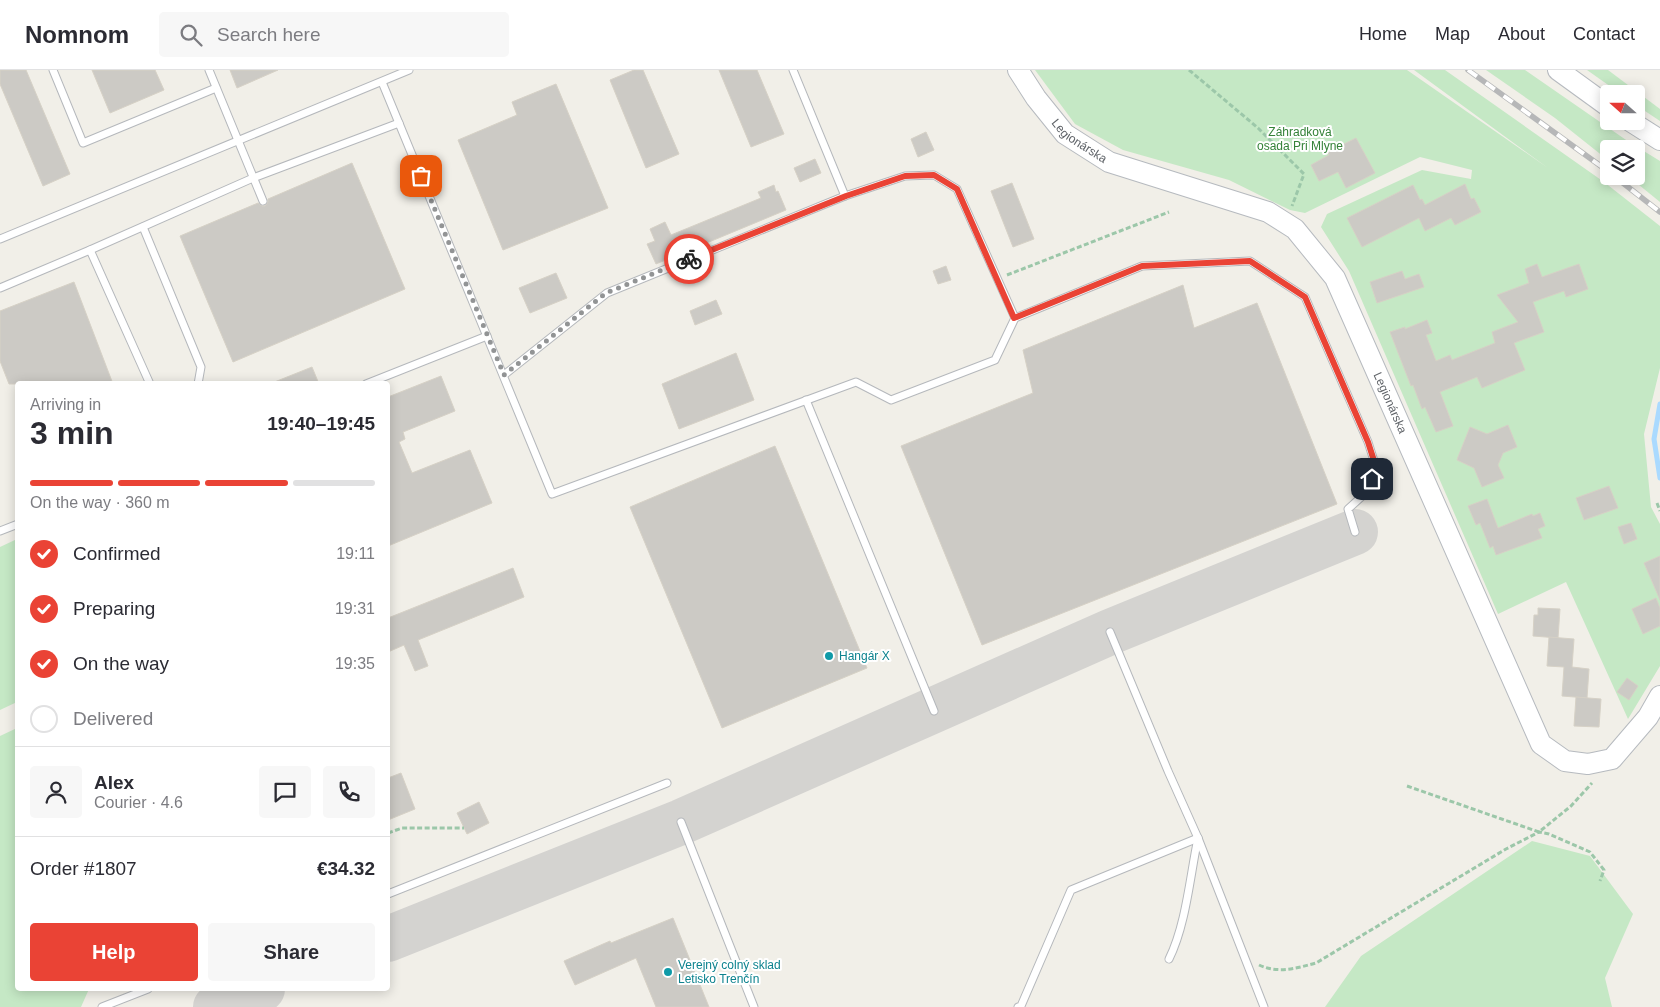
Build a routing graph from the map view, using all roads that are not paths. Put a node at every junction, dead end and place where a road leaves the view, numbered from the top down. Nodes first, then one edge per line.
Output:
1 (53, 70) edge
2 (209, 70) edge
3 (409, 70) edge
4 (793, 70) edge
5 (1018, 70) edge
6 (1558, 70) edge
7 (382, 82) junction
8 (216, 88) junction
9 (1600, 100) edge
10 (399, 123) junction
11 (1644, 130) edge
12 (1660, 140) edge
13 (237, 141) junction
14 (253, 178) junction
15 (846, 196) junction
16 (263, 201) dead end
17 (143, 227) junction
18 (0, 239) edge
19 (90, 250) junction
20 (0, 288) edge
21 (1014, 318) junction
22 (487, 336) junction
23 (504, 375) junction
24 (149, 381) edge
25 (199, 381) edge
26 (374, 381) edge
27 (806, 400) junction
28 (15, 525) edge
29 (0, 531) edge
30 (1355, 532) dead end
31 (1110, 632) dead end
32 (1660, 696) edge
33 (934, 711) dead end
34 (667, 783) dead end
35 (681, 822) dead end
36 (1198, 838) junction
37 (390, 893) edge
38 (1169, 959) dead end
39 (143, 991) edge
40 (102, 1007) edge
41 (754, 1007) edge
42 (1018, 1007) edge
43 (1264, 1007) edge

1 - 8 lane
2 - 8 lane
3 - 7 lane
4 - 15 lane
5 - 32 street, Legionárska
6 - 9 street
7 - 10 lane
7 - 13 lane
8 - 13 lane
10 - 14 lane
10 - 22 lane
11 - 12 street
13 - 14 lane
13 - 18 lane
14 - 16 lane
14 - 17 lane
15 - 21 lane
15 - 23 lane
17 - 19 lane
17 - 25 lane
19 - 20 lane
19 - 24 lane
21 - 27 lane
21 - 30 lane
22 - 23 lane
22 - 26 lane
23 - 27 lane
27 - 33 lane
28 - 29 lane
31 - 36 lane
34 - 37 lane
35 - 41 lane
36 - 38 lane
36 - 42 lane
36 - 43 lane
39 - 40 lane

